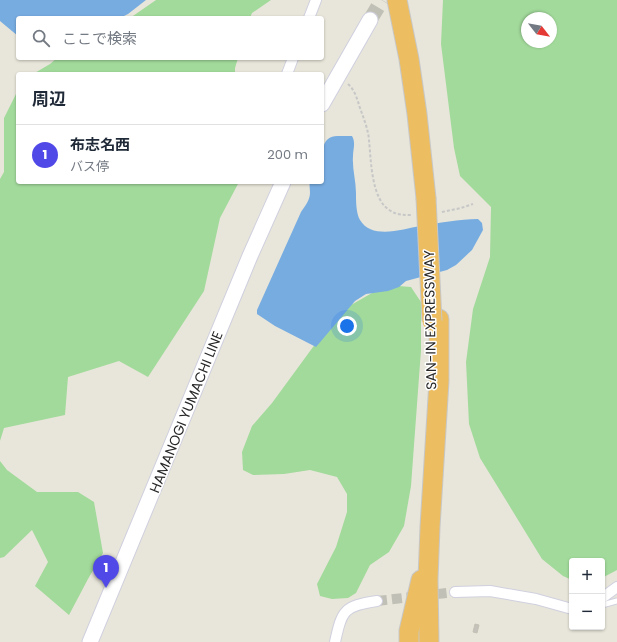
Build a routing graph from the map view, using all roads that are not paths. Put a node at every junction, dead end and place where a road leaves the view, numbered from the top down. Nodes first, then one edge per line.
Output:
1 (316, 0) edge
2 (397, 0) edge
3 (404, 0) edge
4 (310, 16) edge
5 (370, 20) tunnel mouth
6 (292, 60) edge
7 (288, 72) edge
8 (324, 100) edge
9 (282, 184) edge
10 (434, 202) junction
11 (425, 579) junction
12 (617, 587) edge
13 (455, 592) tunnel mouth
14 (605, 596) edge
15 (377, 601) tunnel mouth
16 (617, 601) edge
17 (605, 605) edge
18 (569, 609) edge
19 (90, 642) edge
20 (336, 642) edge
21 (409, 642) edge
22 (420, 642) edge
23 (430, 642) edge
24 (440, 642) edge

1 - 4 street
2 - 10 highway, SAN-IN EXPRESSWAY
3 - 10 highway, SAN-IN EXPRESSWAY
5 - 8 main road
6 - 7 street
9 - 19 main road, HAMANOGI YUMACHI LINE
10 - 11 highway, SAN-IN EXPRESSWAY
11 - 21 highway
11 - 22 highway, SAN-IN EXPRESSWAY
11 - 23 highway, SAN-IN EXPRESSWAY
11 - 24 highway
12 - 14 street
13 - 18 street
15 - 20 street
16 - 17 lane

